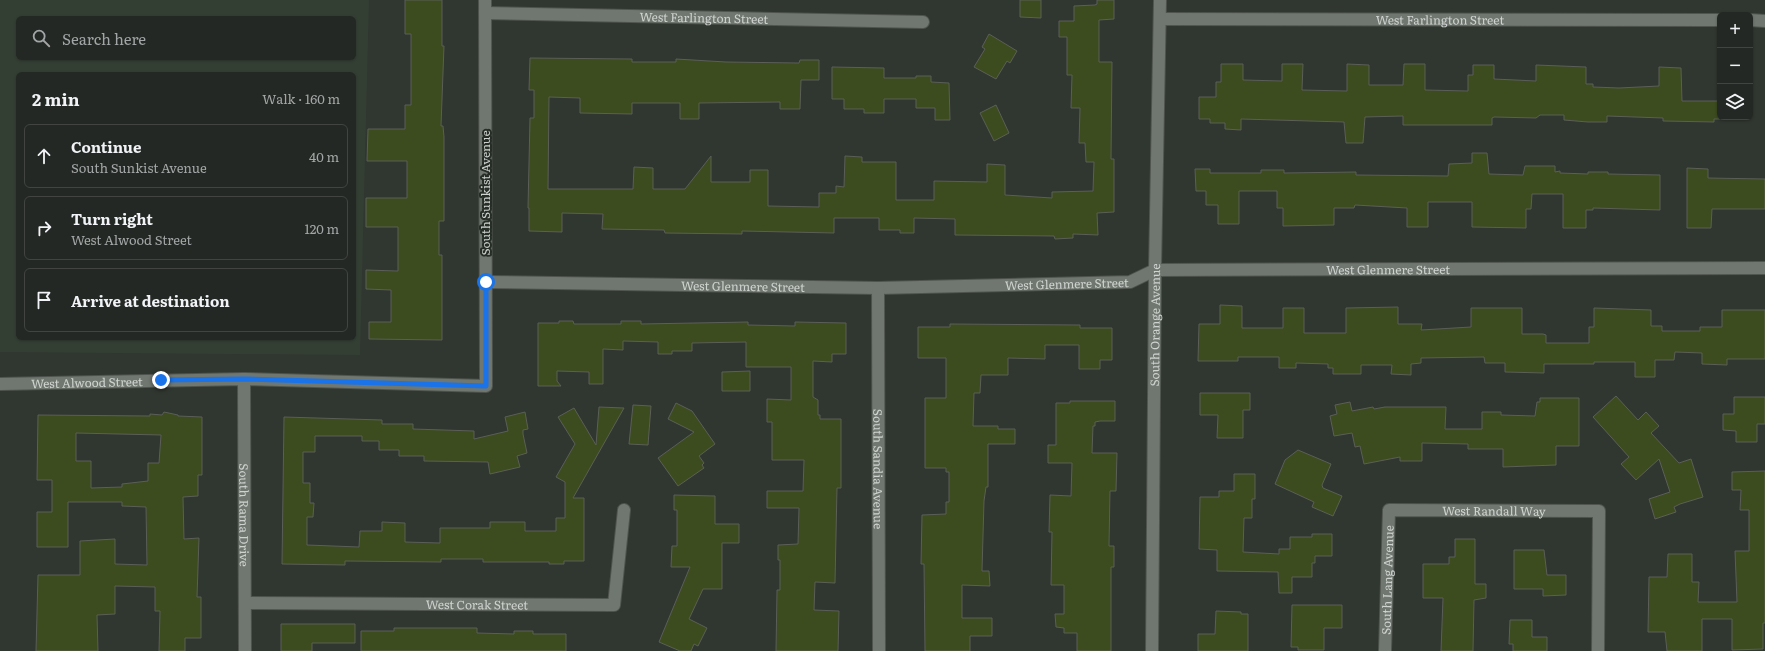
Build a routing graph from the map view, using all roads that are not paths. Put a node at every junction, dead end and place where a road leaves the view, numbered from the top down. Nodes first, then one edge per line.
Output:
1 (485, 0) edge
2 (1160, 0) edge
3 (485, 13) junction
4 (1160, 19) junction
5 (1717, 20) edge
6 (1753, 20) edge
7 (1765, 20) edge
8 (923, 22) dead end
9 (1765, 268) edge
10 (1155, 270) junction
11 (486, 282) junction
12 (878, 288) junction
13 (244, 379) junction
14 (0, 384) edge
15 (486, 386) joint
16 (624, 510) dead end
17 (1389, 510) joint
18 (246, 603) junction
19 (244, 651) edge
20 (879, 651) edge
21 (1152, 651) edge
22 (1385, 651) edge
23 (1598, 651) edge

1 - 3 street, South Sunkist Avenue
2 - 4 street, South Orange Avenue
3 - 8 street, West Farlington Street
3 - 11 street, South Sunkist Avenue
4 - 5 street, West Farlington Street
4 - 10 street, South Orange Avenue
6 - 7 street
9 - 10 street, West Glenmere Street
10 - 12 street, West Glenmere Street
10 - 21 street, South Orange Avenue
11 - 12 street, West Glenmere Street
11 - 15 street, South Sunkist Avenue
12 - 20 street, South Sandia Avenue
13 - 14 street, West Alwood Street
13 - 15 street, West Alwood Street
13 - 18 street, South Rama Drive
16 - 18 street, West Corak Street
17 - 22 street, South Lang Avenue
17 - 23 street, West Randall Way
18 - 19 street, South Rama Drive

